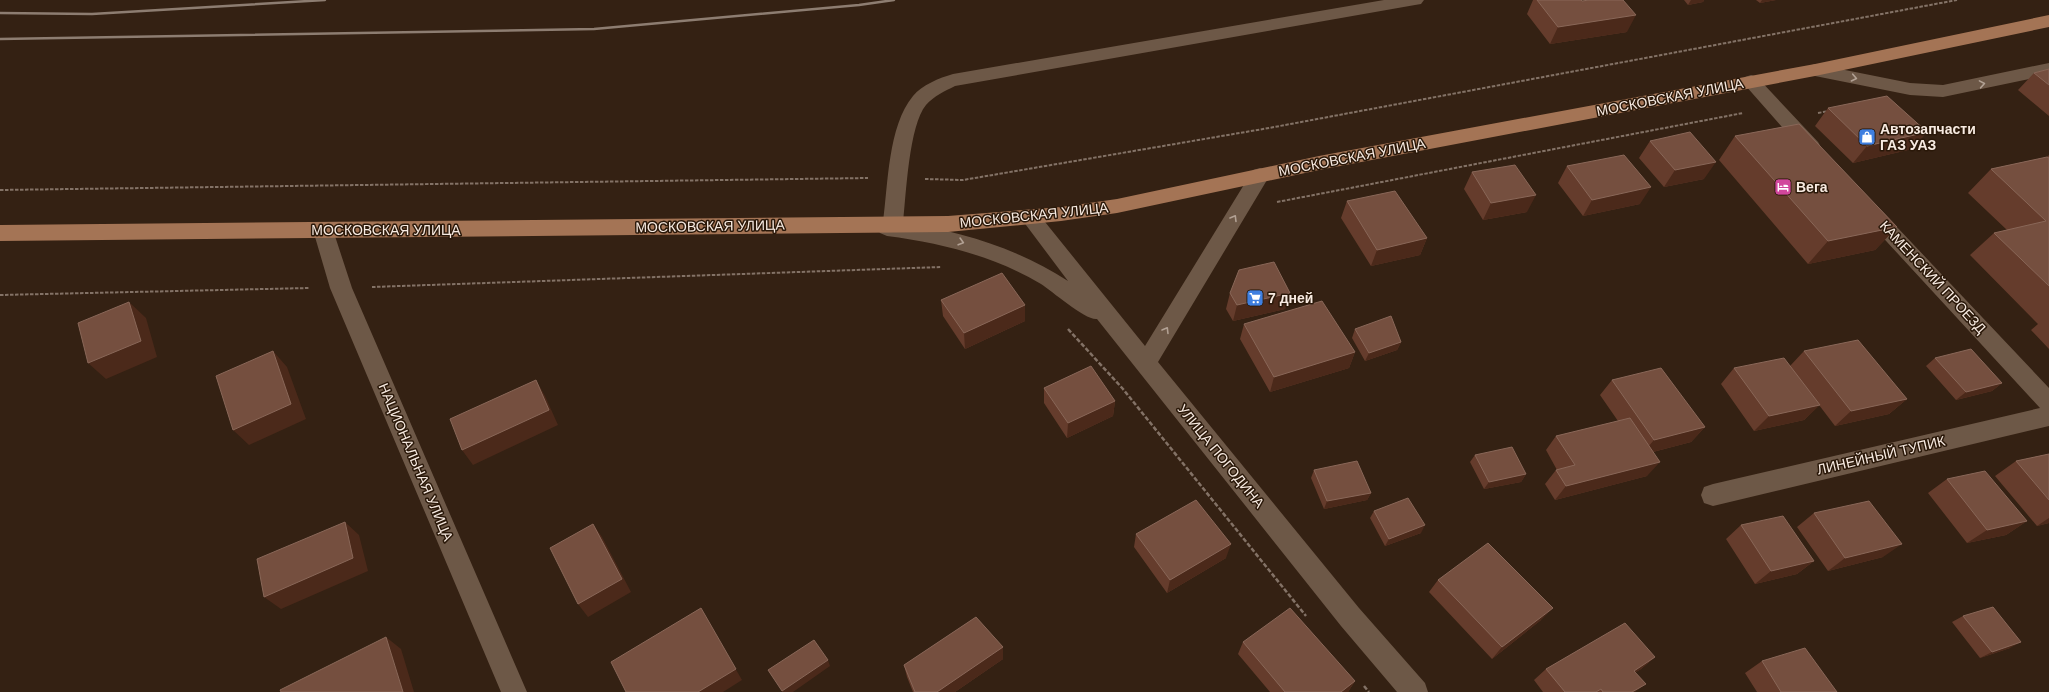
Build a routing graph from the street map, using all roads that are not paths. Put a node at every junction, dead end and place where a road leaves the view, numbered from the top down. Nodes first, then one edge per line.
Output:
1 (1415, 0) edge
2 (2049, 21) edge
3 (2049, 69) edge
4 (1815, 70) junction
5 (1752, 81) junction
6 (1824, 161) edge
7 (1260, 175) junction
8 (1856, 196) edge
9 (1030, 217) junction
10 (853, 224) junction
11 (893, 224) junction
12 (323, 230) junction
13 (0, 233) edge
14 (1111, 321) junction
15 (1146, 363) junction
16 (2049, 403) edge
17 (2049, 416) edge
18 (1713, 494) dead end
19 (514, 692) edge
20 (1415, 692) edge

1 - 11 street
2 - 4 main road, МОСКОВСКАЯ УЛИЦА
4 -> 3 street
4 - 5 main road, МОСКОВСКАЯ УЛИЦА
5 - 6 street
5 - 7 main road, МОСКОВСКАЯ УЛИЦА
7 - 9 main road, МОСКОВСКАЯ УЛИЦА
15 -> 7 street
8 - 16 street, КАМЕНСКИЙ ПРОЕЗД
9 - 11 main road, МОСКОВСКАЯ УЛИЦА
9 - 14 street, УЛИЦА ПОГОДИНА
10 - 11 main road, МОСКОВСКАЯ УЛИЦА
10 - 12 main road, МОСКОВСКАЯ УЛИЦА
10 -> 14 street
12 - 13 main road, МОСКОВСКАЯ УЛИЦА
12 - 19 street, НАЦИОНАЛЬНАЯ УЛИЦА
14 - 15 street, УЛИЦА ПОГОДИНА
15 - 20 street, УЛИЦА ПОГОДИНА
17 - 18 street, ЛИНЕЙНЫЙ ТУПИК

